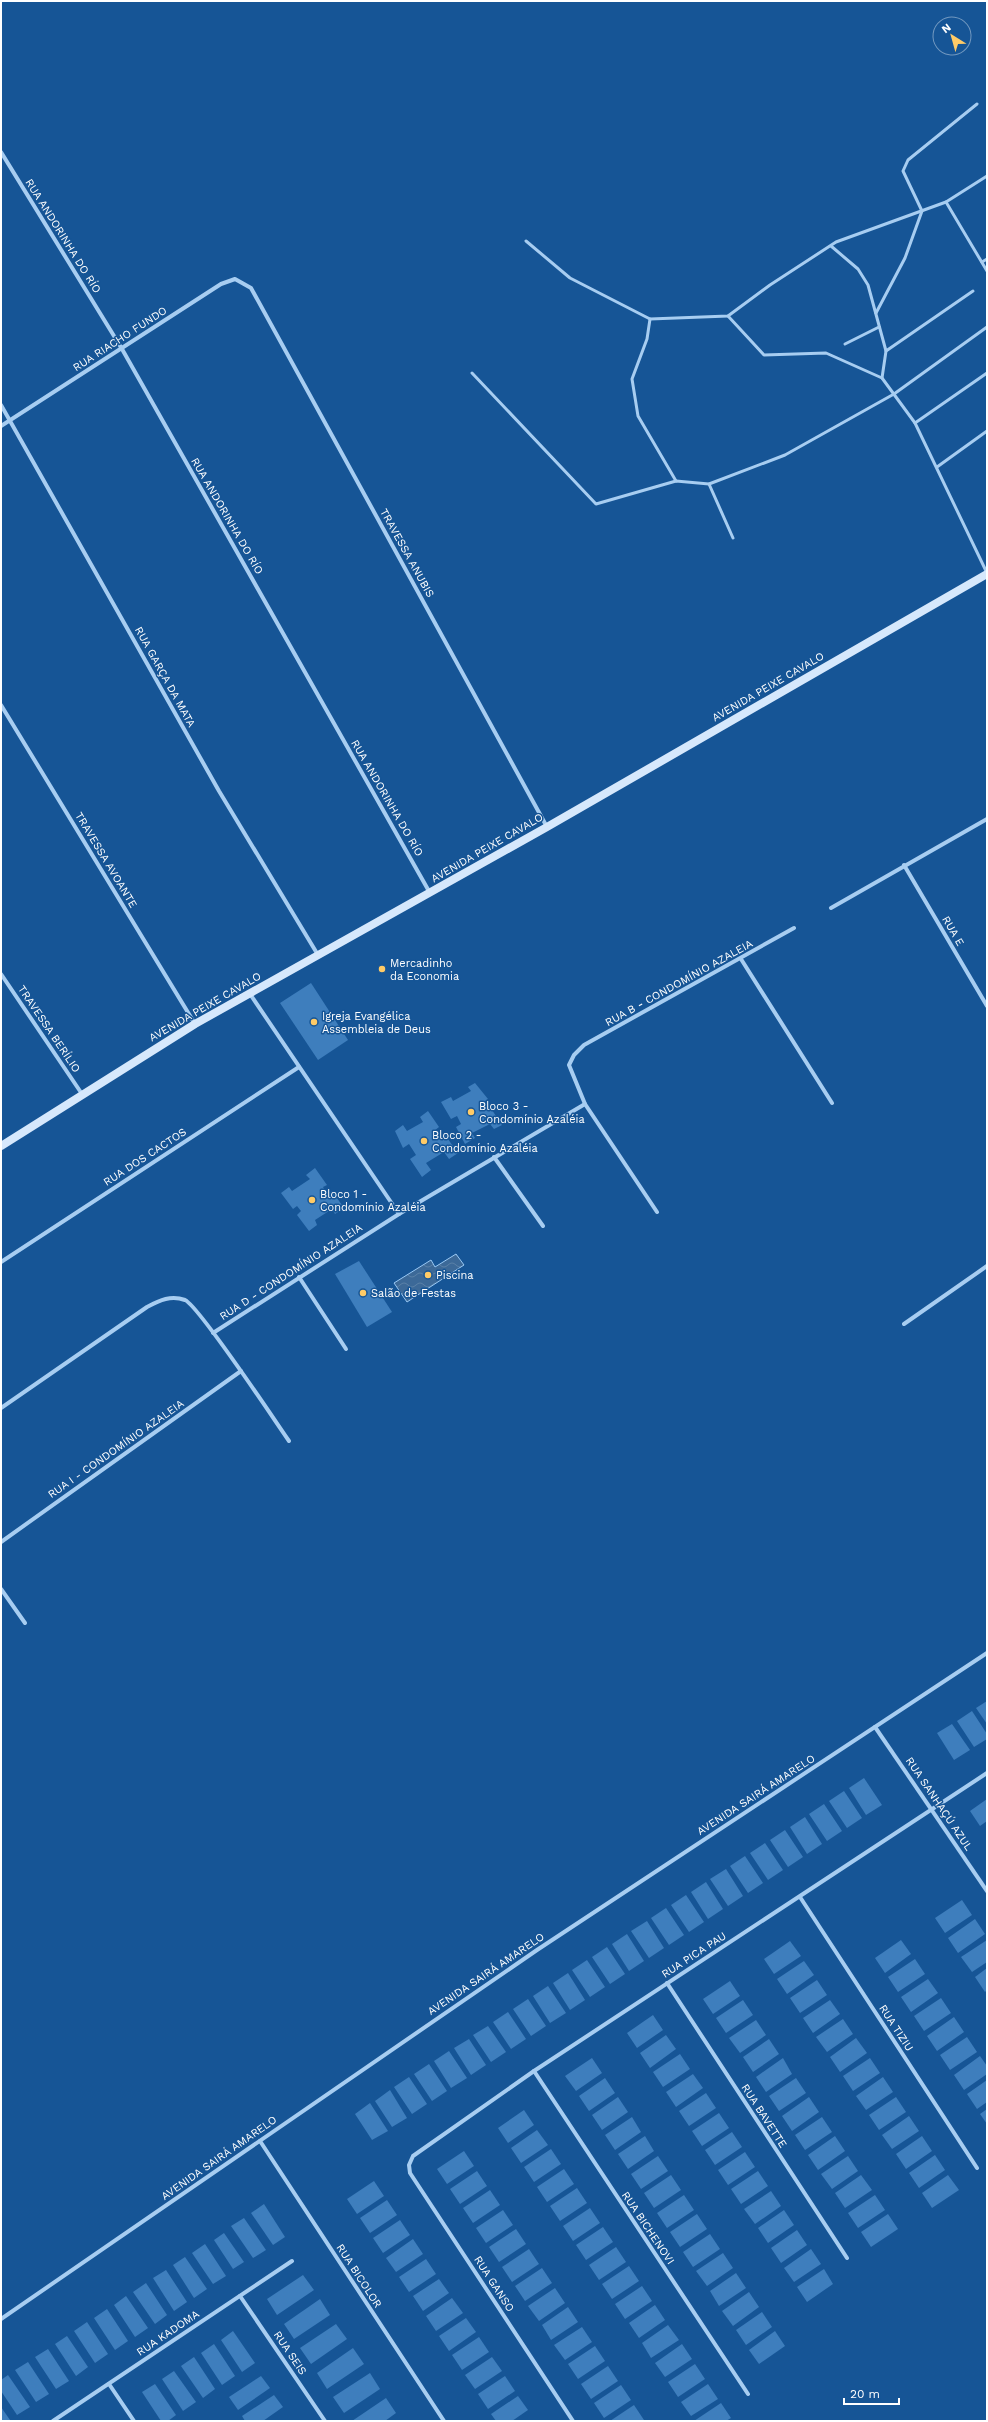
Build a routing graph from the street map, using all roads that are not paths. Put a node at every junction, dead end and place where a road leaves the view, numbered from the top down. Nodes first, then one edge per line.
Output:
1 (976, 104) dead end
2 (1, 152) edge
3 (987, 176) edge
4 (946, 202) junction
5 (922, 211) junction
6 (526, 241) dead end
7 (831, 246) junction
8 (987, 259) edge
9 (982, 262) junction
10 (987, 271) edge
11 (251, 288) joint
12 (973, 291) dead end
13 (876, 313) junction
14 (728, 316) junction
15 (650, 319) junction
16 (879, 327) junction
17 (987, 327) edge
18 (845, 344) dead end
19 (122, 349) junction
20 (886, 351) junction
21 (472, 373) dead end
22 (987, 373) edge
23 (882, 378) junction
24 (894, 394) junction
25 (1, 405) edge
26 (10, 420) junction
27 (915, 422) junction
28 (1, 426) edge
29 (987, 431) edge
30 (937, 468) junction
31 (676, 481) junction
32 (709, 484) junction
33 (733, 538) dead end
34 (987, 573) edge
35 (1, 705) edge
36 (987, 819) edge
37 (547, 827) junction
38 (904, 865) junction
39 (430, 893) junction
40 (831, 908) dead end
41 (794, 928) dead end
42 (318, 954) junction
43 (741, 959) junction
44 (1, 974) edge
45 (250, 994) junction
46 (987, 1006) edge
47 (195, 1024) junction
48 (299, 1067) junction
49 (82, 1094) junction
50 (832, 1102) dead end
51 (585, 1104) junction
52 (1, 1146) edge
53 (494, 1158) junction
54 (657, 1212) dead end
55 (399, 1214) junction
56 (543, 1226) dead end
57 (1, 1262) edge
58 (987, 1266) edge
59 (299, 1277) junction
60 (904, 1324) dead end
61 (213, 1333) junction
62 (346, 1349) dead end
63 (241, 1371) junction
64 (1, 1408) edge
65 (289, 1441) dead end
66 (1, 1542) edge
67 (1, 1589) edge
68 (25, 1623) dead end
69 (987, 1653) edge
70 (875, 1727) junction
71 (987, 1773) edge
72 (932, 1810) junction
73 (987, 1891) edge
74 (800, 1897) junction
75 (667, 1983) junction
76 (534, 2071) junction
77 (260, 2141) junction
78 (413, 2156) joint
79 (977, 2168) dead end
80 (847, 2258) dead end
81 (292, 2261) dead end
82 (240, 2296) junction
83 (1, 2319) edge
84 (109, 2384) junction
85 (748, 2394) dead end
86 (53, 2421) edge
87 (134, 2421) edge
88 (325, 2421) edge
89 (444, 2421) edge
90 (573, 2421) edge

1 - 5 lane
2 - 19 street, RUA ANDORINHA DO RÍO
3 - 4 lane
4 - 5 lane
4 - 9 lane
5 - 7 lane
5 - 13 lane
6 - 15 lane
7 - 13 lane
7 - 14 lane
8 - 9 lane
9 - 10 lane
11 - 19 street, RUA RIACHO FUNDO
11 - 37 street, TRAVESSA ANUBIS
12 - 20 lane
13 - 16 lane
14 - 15 lane
14 - 23 lane
15 - 31 lane
16 - 18 lane
16 - 20 lane
17 - 24 lane
19 - 26 street, RUA RIACHO FUNDO
19 - 39 street, RUA ANDORINHA DO RÍO
20 - 23 lane
21 - 31 lane
22 - 27 lane
23 - 24 lane
24 - 27 lane
24 - 32 lane
25 - 26 street, RUA GARÇA DA MATA
26 - 28 street, RUA RIACHO FUNDO
26 - 42 street, RUA GARÇA DA MATA
27 - 30 lane
29 - 30 lane
30 - 34 lane
31 - 32 lane
32 - 33 lane
34 - 37 street, AVENIDA PEIXE CAVALO
35 - 47 street, TRAVESSA AVOANTE
36 - 38 street
37 - 39 street, AVENIDA PEIXE CAVALO
38 - 40 street
38 - 46 street, RUA E
39 - 42 street, AVENIDA PEIXE CAVALO
41 - 43 street, RUA B - CONDOMÍNIO AZALEIA
42 - 45 street, AVENIDA PEIXE CAVALO
43 - 50 street
43 - 51 street, RUA B - CONDOMÍNIO AZALEIA
44 - 49 street, TRAVESSA BERÍLIO
45 - 47 street, AVENIDA PEIXE CAVALO
45 - 48 street
47 - 49 street, AVENIDA PEIXE CAVALO
48 - 55 street
48 - 57 street, RUA DOS CACTOS
49 - 52 street, AVENIDA PEIXE CAVALO
51 - 53 street, RUA D - CONDOMÍNIO AZALEIA
51 - 54 street
53 - 55 street, RUA D - CONDOMÍNIO AZALEIA
53 - 56 street
55 - 59 street, RUA D - CONDOMÍNIO AZALEIA
58 - 60 street
59 - 61 street, RUA D - CONDOMÍNIO AZALEIA
59 - 62 street
61 - 63 street
61 - 64 street
63 - 65 street
63 - 66 street, RUA I - CONDOMÍNIO AZALEIA
67 - 68 street
69 - 70 street, AVENIDA SAIRÁ AMARELO
70 - 72 street, RUA SANHAÇÚ AZUL
70 - 77 street, AVENIDA SAIRÁ AMARELO
71 - 72 street, RUA PICA PAU
72 - 73 street, RUA SANHAÇÚ AZUL
72 - 74 street, RUA PICA PAU
74 - 75 street, RUA PICA PAU
74 - 79 street, RUA TIZIU
75 - 76 street, RUA PICA PAU
75 - 80 street, RUA BAVETTE
76 - 78 street, RUA PICA PAU
76 - 85 street, RUA BICHENOVI
77 - 83 street, AVENIDA SAIRÁ AMARELO
77 - 89 street, RUA BICOLOR
78 - 90 street, RUA GANSO
81 - 82 street, RUA KADOMA
82 - 84 street, RUA KADOMA
82 - 88 street, RUA SEIS
84 - 86 street, RUA KADOMA
84 - 87 street

